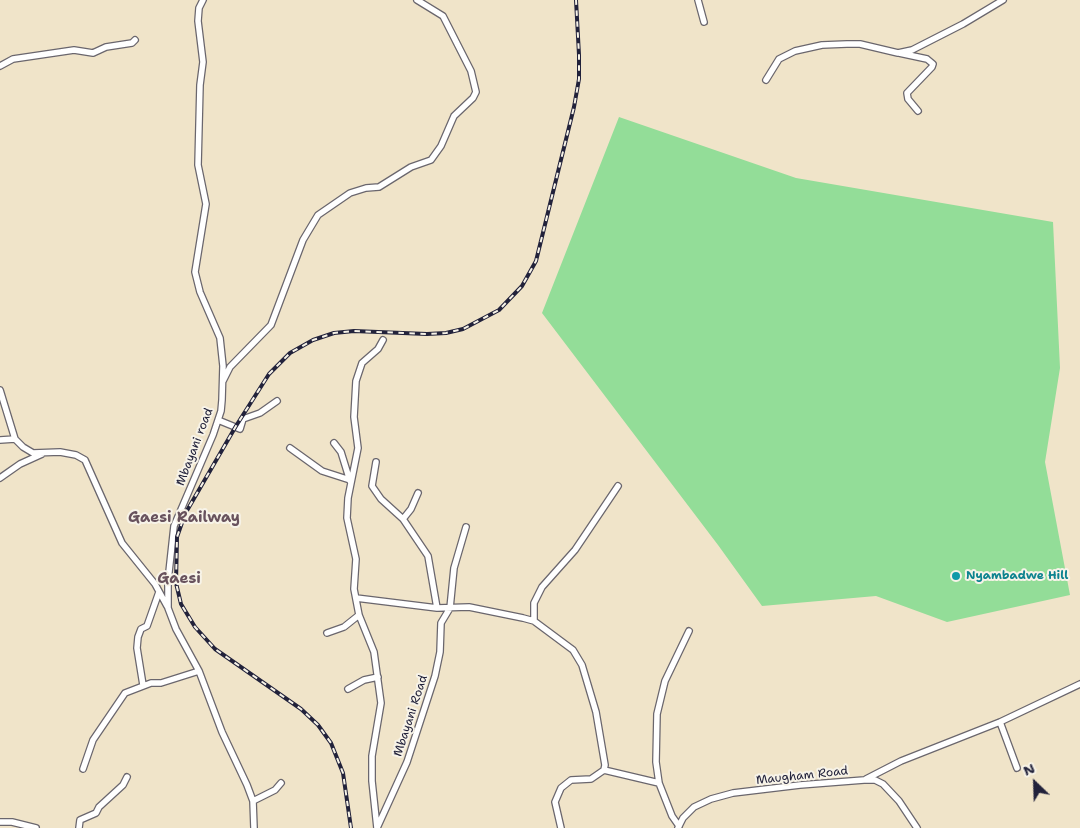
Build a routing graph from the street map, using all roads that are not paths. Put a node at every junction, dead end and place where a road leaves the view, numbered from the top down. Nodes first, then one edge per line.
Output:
1 (203, 0) edge
2 (417, 0) edge
3 (698, 0) edge
4 (1002, 0) edge
5 (704, 22) dead end
6 (135, 40) dead end
7 (898, 53) junction
8 (0, 66) edge
9 (766, 80) dead end
10 (918, 111) dead end
11 (383, 340) dead end
12 (222, 383) junction
13 (0, 390) edge
14 (277, 401) dead end
15 (218, 420) junction
16 (15, 439) junction
17 (0, 440) edge
18 (334, 444) dead end
19 (290, 448) dead end
20 (44, 454) junction
21 (376, 462) dead end
22 (0, 478) edge
23 (350, 481) junction
24 (618, 486) dead end
25 (418, 493) dead end
26 (403, 519) junction
27 (466, 527) dead end
28 (159, 592) junction
29 (356, 598) junction
30 (168, 608) junction
31 (438, 608) junction
32 (450, 608) junction
33 (360, 615) junction
34 (534, 621) junction
35 (690, 631) dead end
36 (327, 633) dead end
37 (199, 671) junction
38 (378, 677) junction
39 (1080, 684) edge
40 (143, 685) junction
41 (348, 689) dead end
42 (1000, 722) junction
43 (1017, 768) dead end
44 (83, 769) dead end
45 (604, 770) junction
46 (127, 777) dead end
47 (864, 780) junction
48 (659, 782) junction
49 (281, 783) dead end
50 (253, 800) junction
51 (0, 822) edge
52 (679, 827) edge
53 (36, 828) edge
54 (79, 828) edge
55 (254, 828) edge
56 (377, 828) edge
57 (561, 828) edge
58 (917, 828) edge

1 - 12 street, Mbayani road
2 - 12 street
3 - 5 street
4 - 7 street
6 - 8 street
7 - 9 street
7 - 10 street
11 - 23 street
12 - 15 street, Mbayani road
13 - 16 street
14 - 15 street
15 - 30 street, Mbayani road
16 - 17 street
16 - 20 street
18 - 23 street
19 - 23 street
20 - 22 street
20 - 28 street
21 - 26 street
23 - 29 street
24 - 34 street
25 - 26 street
26 - 31 street
27 - 32 street, Mbayani Road
28 - 30 street
28 - 40 street
29 - 31 street
29 - 33 street
30 - 37 street, Mbayani road
31 - 32 street
32 - 34 street
32 - 56 street, Mbayani Road
33 - 36 street
33 - 38 street
34 - 45 street
35 - 48 street
37 - 40 street
37 - 50 street, Mbayani road
38 - 41 street
38 - 56 street
39 - 42 street
40 - 44 street
42 - 43 street
42 - 47 street
45 - 48 street
45 - 57 street
46 - 54 street
47 - 52 street, Maugham Road
47 - 58 street, Maugham Road
48 - 52 street
49 - 50 street
50 - 55 street, Mbayani road
51 - 53 street

